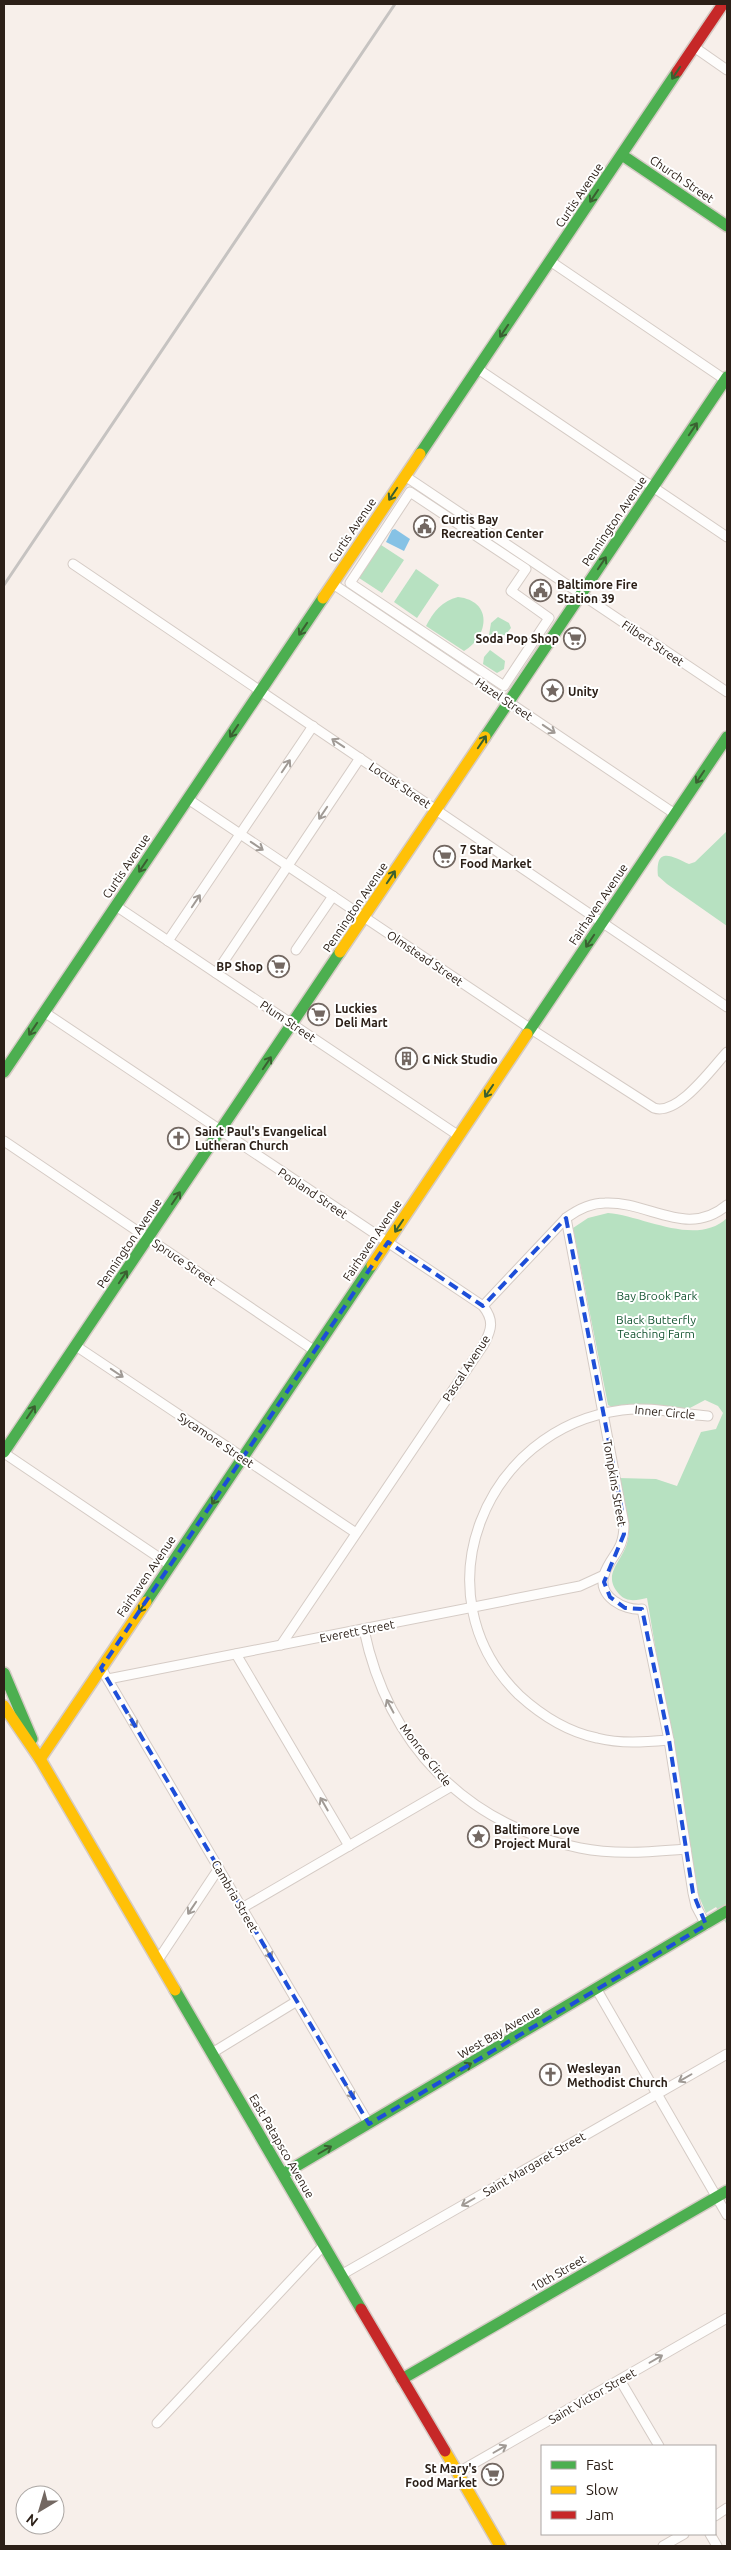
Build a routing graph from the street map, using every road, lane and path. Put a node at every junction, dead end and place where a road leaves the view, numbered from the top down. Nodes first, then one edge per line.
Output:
1 (723, 4) edge
2 (694, 47) junction
3 (727, 70) edge
4 (622, 156) junction
5 (727, 226) edge
6 (550, 261) junction
7 (478, 369) junction
8 (727, 379) edge
9 (405, 476) junction
10 (653, 487) junction
11 (727, 537) edge
12 (73, 564) dead end
13 (333, 584) junction
14 (581, 594) junction
15 (504, 686) joint
16 (261, 690) junction
17 (727, 692) edge
18 (509, 702) junction
19 (313, 726) junction
20 (727, 737) edge
21 (360, 758) junction
22 (188, 799) junction
23 (437, 810) junction
24 (675, 814) junction
25 (240, 834) junction
26 (288, 866) junction
27 (333, 896) junction
28 (116, 906) junction
29 (364, 917) junction
30 (603, 922) junction
31 (168, 941) junction
32 (296, 950) dead end
33 (216, 973) junction
34 (727, 1007) edge
35 (44, 1012) junction
36 (293, 1024) junction
37 (531, 1029) junction
38 (727, 1052) edge
39 (4, 1072) edge
40 (221, 1131) junction
41 (459, 1136) junction
42 (4, 1141) edge
43 (727, 1206) edge
44 (566, 1218) junction
45 (149, 1239) junction
46 (388, 1242) junction
47 (483, 1306) junction
48 (76, 1346) junction
49 (315, 1351) junction
50 (603, 1414) junction
51 (708, 1416) dead end
52 (4, 1452) edge
53 (243, 1458) junction
54 (356, 1533) junction
55 (170, 1565) junction
56 (604, 1575) junction
57 (473, 1608) junction
58 (364, 1630) junction
59 (281, 1646) junction
60 (236, 1654) junction
61 (102, 1668) junction
62 (4, 1673) edge
63 (108, 1679) junction
64 (5, 1707) edge
65 (669, 1740) junction
66 (40, 1759) junction
67 (450, 1787) junction
68 (349, 1846) junction
69 (686, 1849) junction
70 (219, 1868) junction
71 (242, 1908) junction
72 (727, 1911) edge
73 (706, 1925) junction
74 (158, 1960) junction
75 (597, 1990) junction
76 (297, 2001) junction
77 (212, 2053) junction
78 (727, 2054) edge
79 (657, 2094) junction
80 (369, 2124) junction
81 (283, 2174) junction
82 (727, 2191) edge
83 (717, 2197) junction
84 (727, 2215) edge
85 (324, 2245) junction
86 (342, 2275) junction
87 (727, 2318) edge
88 (402, 2378) junction
89 (620, 2380) junction
90 (157, 2423) dead end
91 (658, 2445) edge
92 (457, 2473) junction
93 (727, 2508) edge
94 (716, 2515) edge
95 (682, 2535) edge
96 (711, 2535) edge
97 (500, 2546) edge
98 (663, 2546) edge
99 (717, 2546) edge

1 - 2 main road, Curtis Avenue
2 - 3 street
2 -> 4 main road, Curtis Avenue
4 - 5 main road, Church Street
4 -> 6 main road, Curtis Avenue
6 -> 7 main road, Curtis Avenue
6 - 8 street
7 - 9 main road, Curtis Avenue
7 - 10 street
10 -> 8 main road, Pennington Avenue
9 -> 13 main road, Curtis Avenue
9 - 14 street, Filbert Street
10 - 11 street
14 -> 10 main road, Pennington Avenue
12 - 16 street, Locust Street
13 -> 16 main road, Curtis Avenue
13 - 18 street, Hazel Street
14 - 17 street, Filbert Street
14 - 18 main road, Pennington Avenue
15 - 15 street
16 - 19 street, Locust Street
16 -> 22 main road, Curtis Avenue
23 -> 18 main road, Pennington Avenue
18 -> 24 street, Hazel Street
21 -> 19 street, Locust Street
25 -> 19 street
20 -> 24 main road, Fairhaven Avenue
21 - 23 street, Locust Street
21 -> 26 street
22 - 25 street, Olmstead Street
22 -> 28 main road, Curtis Avenue
29 -> 23 main road, Pennington Avenue
23 - 30 street, Locust Street
24 - 30 main road, Fairhaven Avenue
25 -> 26 street, Olmstead Street
31 -> 25 street
26 - 27 street, Olmstead Street
26 - 33 street
27 - 29 street, Olmstead Street
27 - 32 street
28 - 31 street, Plum Street
28 - 35 main road, Curtis Avenue
29 - 36 main road, Pennington Avenue
29 - 37 street, Olmstead Street
30 - 34 street, Locust Street
30 -> 37 main road, Fairhaven Avenue
31 - 33 street, Plum Street
33 - 36 street, Plum Street
35 -> 39 main road, Curtis Avenue
35 - 40 street, Popland Street
40 -> 36 main road, Pennington Avenue
36 - 41 street, Plum Street
37 - 38 street, Olmstead Street
37 -> 41 main road, Fairhaven Avenue
45 -> 40 main road, Pennington Avenue
40 - 46 street, Popland Street
41 -> 46 main road, Fairhaven Avenue
42 - 45 street, Spruce Street
43 - 44 street
44 - 47 street
44 - 50 street, Tompkins Street
48 -> 45 main road, Pennington Avenue
45 - 49 street, Spruce Street
46 - 47 street, Popland Street
46 - 49 main road, Fairhaven Avenue
47 - 54 street, Pascal Avenue
52 -> 48 main road, Pennington Avenue
48 -> 53 street, Sycamore Street
49 - 53 main road, Fairhaven Avenue
50 - 51 street, Inner Circle
50 - 56 street, Tompkins Street
50 - 57 street, Inner Circle
52 - 55 street
53 - 54 street, Sycamore Street
53 -> 55 main road, Fairhaven Avenue
54 - 59 street, Pascal Avenue
55 -> 61 main road, Fairhaven Avenue
56 - 57 street, Everett Street
56 - 65 street
57 - 58 street, Everett Street
57 - 65 street, Inner Circle
58 - 59 street, Everett Street
67 -> 58 street, Monroe Circle
59 - 60 street, Everett Street
60 - 63 street, Everett Street
68 -> 60 street
61 - 63 street, Cambria Street
61 - 66 main road, Fairhaven Avenue
62 - 66 main road, East Patapsco Avenue
63 -> 70 street, Cambria Street
64 - 66 main road, East Patapsco Avenue
65 - 69 street
66 - 74 main road, East Patapsco Avenue
67 - 68 street
67 - 69 street, Monroe Circle
68 - 71 street
69 - 73 street
70 - 71 street, Cambria Street
70 -> 74 street
71 -> 76 street, Cambria Street
72 - 73 main road, West Bay Avenue
73 - 75 main road, West Bay Avenue
74 - 77 main road, East Patapsco Avenue
75 - 79 street
80 -> 75 main road, West Bay Avenue
76 - 77 street
76 -> 80 street, Cambria Street
77 - 81 main road, East Patapsco Avenue
78 -> 79 street, Saint Margaret Street
79 - 83 street
79 -> 86 street, Saint Margaret Street
81 -> 80 main road, West Bay Avenue
81 - 85 main road, East Patapsco Avenue
82 - 83 main road, 10th Street
83 - 84 street
83 - 88 main road, 10th Street
85 - 86 main road, East Patapsco Avenue
85 - 90 street
86 - 88 main road, East Patapsco Avenue
89 -> 87 street, Saint Victor Street
88 - 92 main road, East Patapsco Avenue
89 - 91 street
92 -> 89 street, Saint Victor Street
92 - 97 main road, East Patapsco Avenue
93 - 94 street
95 - 98 street
96 - 99 street

